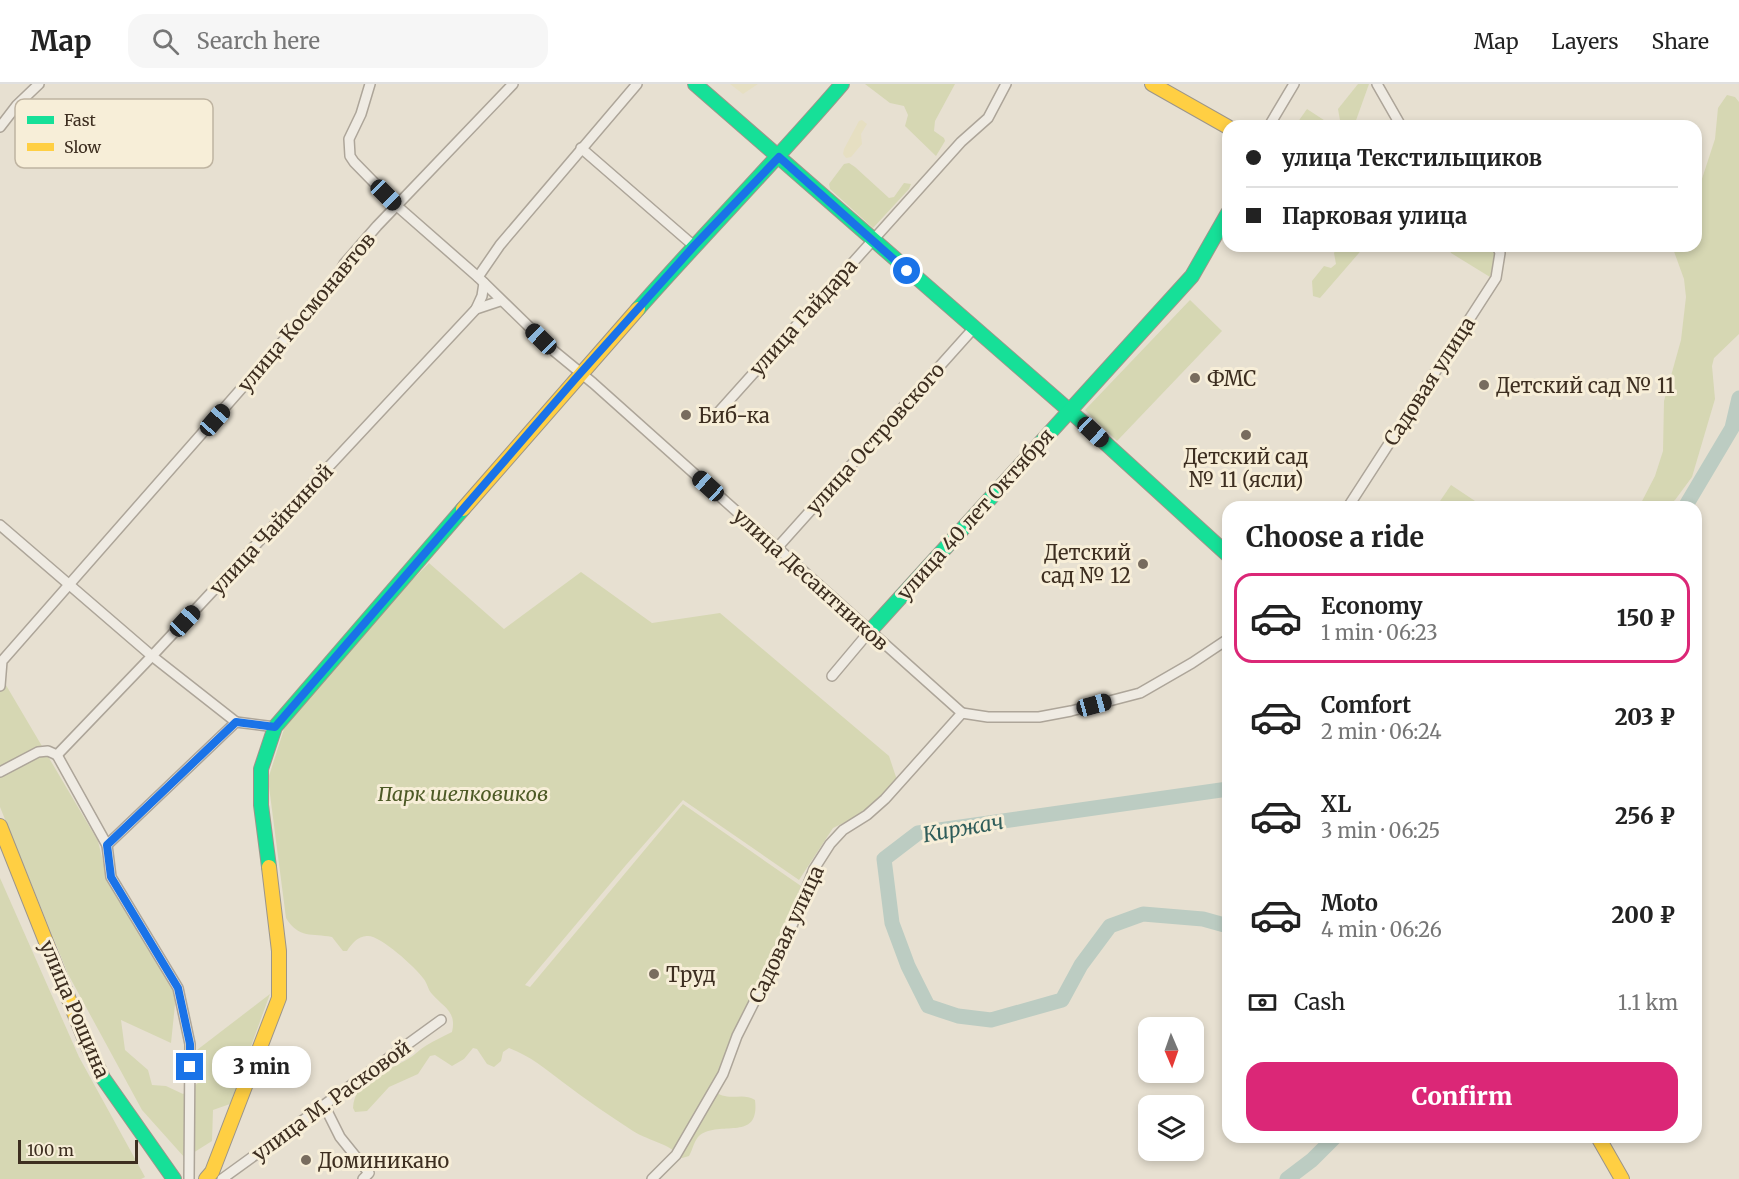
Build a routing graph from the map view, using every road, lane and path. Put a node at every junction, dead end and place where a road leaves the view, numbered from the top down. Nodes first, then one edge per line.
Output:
1 (39, 84) edge
2 (370, 84) edge
3 (513, 84) edge
4 (637, 84) edge
5 (695, 84) edge
6 (842, 84) edge
7 (1006, 84) edge
8 (1152, 84) edge
9 (1294, 84) edge
10 (1377, 84) edge
11 (23, 99) edge
12 (15, 108) edge
13 (1273, 120) edge
14 (1398, 120) edge
15 (1222, 124) edge
16 (0, 127) edge
17 (581, 148) junction
18 (779, 157) junction
19 (397, 206) junction
20 (1222, 224) edge
21 (873, 240) junction
22 (694, 246) junction
23 (1499, 252) edge
24 (481, 280) junction
25 (500, 301) junction
26 (476, 309) junction
27 (973, 329) junction
28 (581, 373) junction
29 (1069, 411) junction
30 (716, 415) dead end
31 (1352, 501) edge
32 (0, 525) edge
33 (777, 548) junction
34 (1222, 550) edge
35 (70, 585) junction
36 (869, 632) junction
37 (1222, 643) edge
38 (152, 656) junction
39 (832, 676) dead end
40 (0, 686) edge
41 (962, 713) junction
42 (236, 722) junction
43 (275, 727) junction
44 (57, 755) junction
45 (0, 772) edge
46 (0, 826) edge
47 (107, 845) junction
48 (441, 1020) dead end
49 (324, 1105) junction
50 (1602, 1143) edge
51 (216, 1177) edge
52 (174, 1179) edge
53 (189, 1179) edge
54 (363, 1179) edge
55 (652, 1179) edge
56 (1623, 1179) edge

1 - 11 street
2 - 19 street
3 - 19 street, улица Космонавтов
4 - 17 street, улица Чайкиной
5 - 18 street
6 - 18 street
7 - 21 street, улица Гайдара
8 - 15 street
9 - 13 street
10 - 14 street
12 - 16 street
17 - 22 street
17 - 24 street, улица Чайкиной
18 - 21 street
18 - 22 street
19 - 24 street
19 - 35 street, улица Космонавтов
20 - 29 street, улица 40 лет Октября
21 - 27 street
21 - 30 street, улица Гайдара
22 - 28 street
23 - 31 street, Садовая улица
24 - 25 street, улица Десантников
24 - 26 street, улица Чайкиной
25 - 26 street, улица Чайкиной
25 - 28 street, улица Десантников
26 - 38 street, улица Чайкиной
27 - 29 street
27 - 33 street, улица Островского
28 - 33 street, улица Десантников
28 - 43 street
29 - 34 street
29 - 36 street, улица 40 лет Октября
32 - 35 street
33 - 36 street, улица Десантников
35 - 38 street
35 - 40 street, улица Космонавтов
36 - 39 street, улица 40 лет Октября
36 - 41 street, улица Десантников
37 - 41 street
38 - 42 street
38 - 44 street, улица Чайкиной
41 - 55 street, Садовая улица
42 - 43 street
42 - 47 street
43 - 51 street
44 - 45 street
44 - 47 street
46 - 52 street, улица Рощина
47 - 53 street
48 - 49 street, улица М. Расковой
49 - 51 street, улица М. Расковой
49 - 54 street
50 - 56 street

